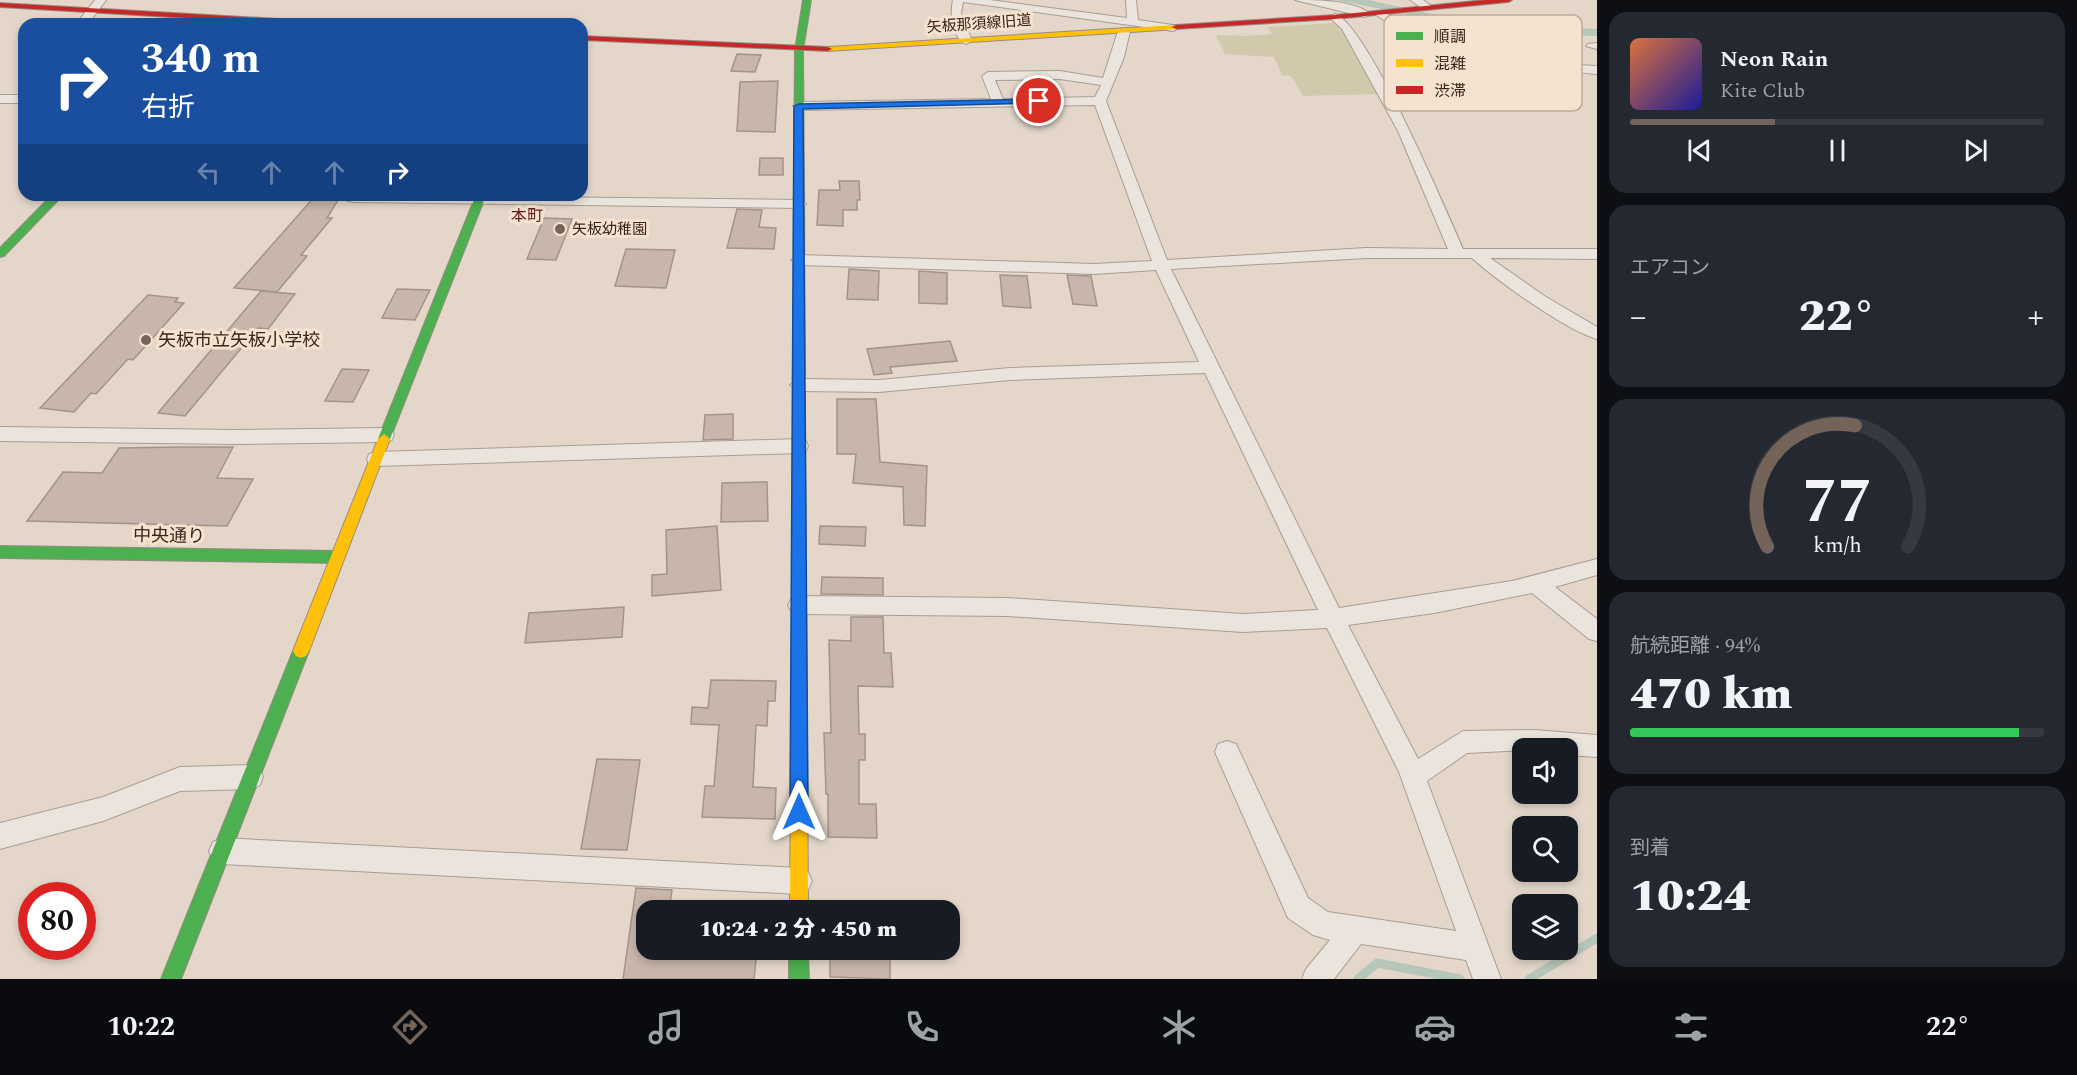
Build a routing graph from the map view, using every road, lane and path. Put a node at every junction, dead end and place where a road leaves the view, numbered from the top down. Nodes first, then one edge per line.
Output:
1 (807, 0) edge
2 (958, 0) edge
3 (966, 0) edge
4 (1131, 0) edge
5 (1300, 0) edge
6 (1508, 0) edge
7 (0, 5) edge
8 (96, 5) edge
9 (1424, 5) edge
10 (1374, 13) junction
11 (1335, 17) junction
12 (86, 18) edge
13 (205, 18) edge
14 (1384, 18) edge
15 (1129, 27) junction
16 (588, 38) edge
17 (966, 41) junction
18 (799, 50) junction
19 (1582, 68) edge
20 (1597, 70) edge
21 (1107, 82) junction
22 (1384, 93) edge
23 (18, 96) edge
24 (0, 99) edge
25 (1100, 101) junction
26 (998, 102) junction
27 (799, 106) junction
28 (1394, 111) edge
29 (588, 199) edge
30 (52, 201) edge
31 (479, 201) edge
32 (799, 204) junction
33 (0, 254) edge
34 (1458, 254) junction
35 (1477, 254) junction
36 (1597, 254) edge
37 (800, 260) junction
38 (1161, 265) junction
39 (1597, 334) edge
40 (1210, 367) junction
41 (800, 385) junction
42 (0, 434) edge
43 (385, 435) junction
44 (799, 446) junction
45 (376, 459) junction
46 (0, 552) edge
47 (337, 557) junction
48 (1597, 567) edge
49 (1536, 584) junction
50 (799, 605) junction
51 (1333, 618) junction
52 (1597, 632) edge
53 (1597, 746) edge
54 (1227, 752) dead end
55 (251, 777) junction
56 (1413, 777) junction
57 (0, 836) edge
58 (222, 851) junction
59 (799, 881) junction
60 (799, 900) edge
61 (1355, 930) junction
62 (1476, 948) junction
63 (799, 960) edge
64 (171, 979) edge
65 (799, 979) edge
66 (1316, 979) edge
67 (1487, 979) edge

1 - 18 main road
2 - 17 street
3 - 15 street
4 - 15 street
5 - 10 street
6 - 9 main road
7 - 8 main road
8 - 12 street
8 - 13 main road
9 - 10 main road, 矢板那須線旧道
10 - 11 main road, 矢板那須線旧道
10 - 14 street
11 - 15 main road, 矢板那須線旧道
11 - 22 street
15 - 17 main road, 矢板那須線旧道
15 - 21 street
16 - 18 main road, 矢板那須線旧道
17 - 18 main road, 矢板那須線旧道
18 - 27 main road
19 - 20 street
21 - 25 street
21 - 26 street
23 - 24 street
25 - 26 street
25 - 38 street
26 - 27 street
27 - 32 main road
28 - 34 street
29 - 32 street
30 - 33 main road
31 - 43 main road
32 - 37 main road
34 - 35 street
34 - 38 street
35 - 36 street
35 - 39 street
37 - 38 street
37 - 41 main road
38 - 40 street
40 - 41 street
40 - 51 street
41 - 44 main road
42 - 43 street
43 - 45 main road
44 - 45 street
44 - 50 main road
45 - 47 main road
46 - 47 main road, 中央通り
47 - 55 main road
48 - 49 street
49 - 51 street
49 - 52 street
50 - 51 street
50 - 59 main road
51 - 56 street
53 - 56 street
54 - 61 street
55 - 57 street
55 - 58 main road
56 - 62 street
58 - 59 street
58 - 64 main road
59 - 60 main road
61 - 62 street
61 - 66 street
62 - 67 street
63 - 65 main road

